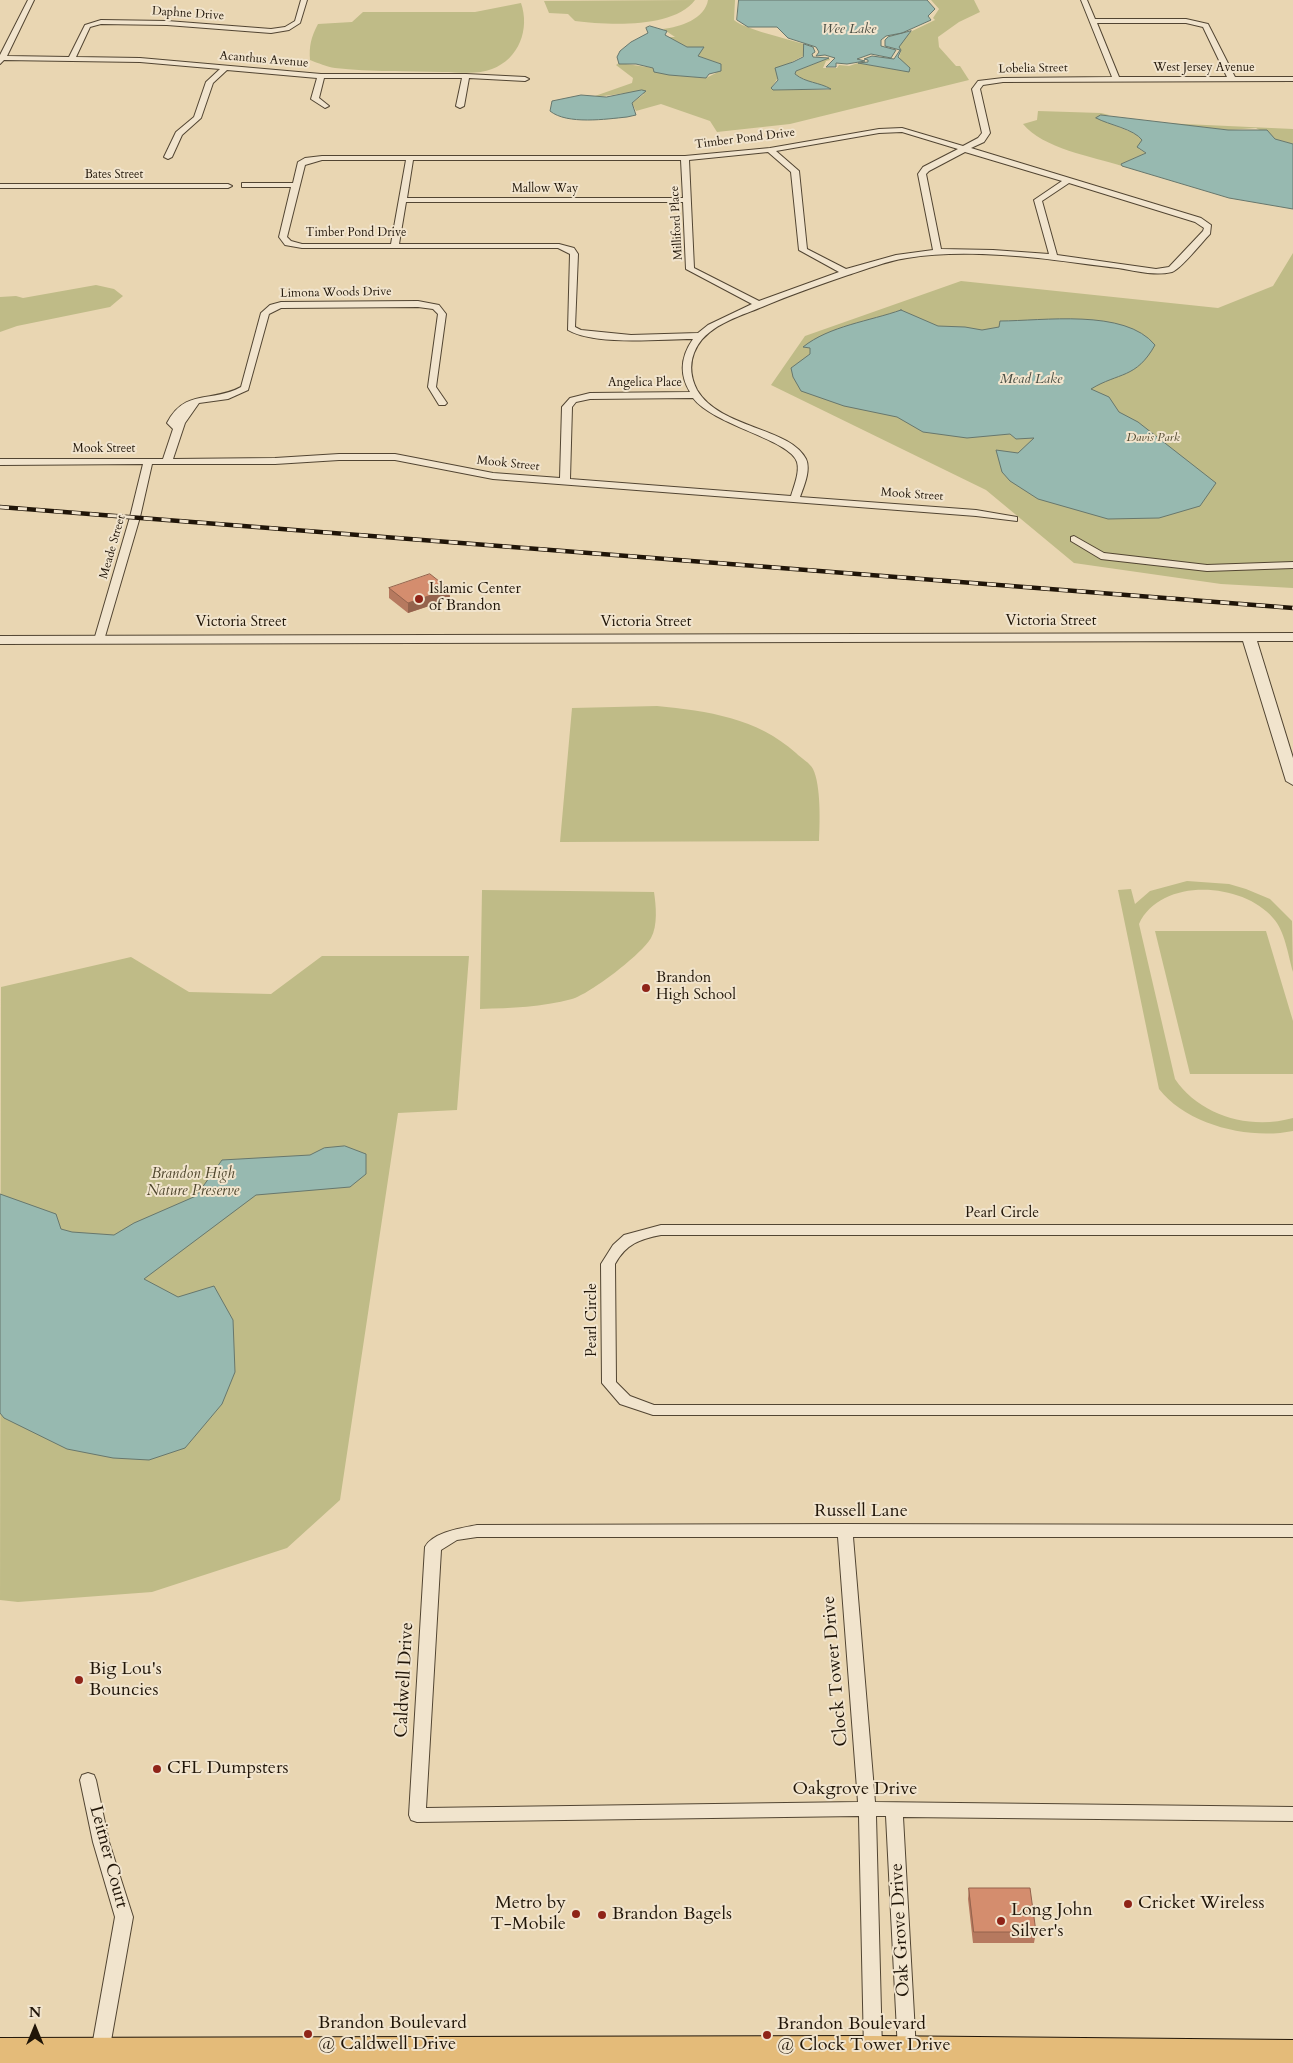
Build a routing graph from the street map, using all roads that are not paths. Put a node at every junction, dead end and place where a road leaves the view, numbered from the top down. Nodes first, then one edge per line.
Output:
1 (31, 0) edge
2 (304, 0) edge
3 (1084, 0) edge
4 (1093, 22) junction
5 (72, 59) junction
6 (1, 60) edge
7 (225, 68) junction
8 (321, 76) junction
9 (466, 76) junction
10 (525, 79) dead end
11 (1116, 79) junction
12 (1232, 79) junction
13 (1293, 79) edge
14 (325, 106) dead end
15 (460, 106) dead end
16 (770, 150) junction
17 (964, 150) junction
18 (168, 157) dead end
19 (410, 158) junction
20 (685, 158) junction
21 (1069, 180) junction
22 (0, 186) edge
23 (228, 186) dead end
24 (245, 186) dead end
25 (295, 186) junction
26 (403, 200) junction
27 (686, 200) junction
28 (395, 245) junction
29 (937, 252) junction
30 (1054, 258) junction
31 (848, 273) junction
32 (760, 305) junction
33 (700, 336) junction
34 (694, 395) junction
35 (442, 403) dead end
36 (0, 462) edge
37 (148, 462) junction
38 (167, 462) junction
39 (565, 482) junction
40 (795, 499) junction
41 (1014, 519) dead end
42 (1074, 539) dead end
43 (1293, 565) edge
44 (1293, 637) edge
45 (1249, 638) junction
46 (0, 640) edge
47 (99, 640) junction
48 (1293, 781) edge
49 (1293, 1230) edge
50 (1293, 1410) edge
51 (845, 1530) junction
52 (1293, 1531) edge
53 (433, 1547) joint
54 (88, 1780) dead end
55 (867, 1809) junction
56 (894, 1809) junction
57 (1293, 1814) edge
58 (417, 1815) joint
59 (907, 2051) junction
60 (0, 2052) edge
61 (100, 2052) junction
62 (256, 2052) junction
63 (1293, 2054) edge
64 (871, 2056) edge
65 (431, 2058) edge
66 (205, 2063) edge

1 - 6 street
2 - 5 street, Daphne Drive
3 - 4 street
4 - 11 street
4 - 12 street
5 - 6 street, Acanthus Avenue
5 - 7 street, Acanthus Avenue
7 - 8 street, Acanthus Avenue
7 - 18 street
8 - 9 street, Acanthus Avenue
8 - 14 street
9 - 10 street, Acanthus Avenue
9 - 15 street
11 - 12 street, West Jersey Avenue
11 - 17 street, Lobelia Street
12 - 13 street, West Jersey Avenue
16 - 17 street, Timber Pond Drive
16 - 20 street, Timber Pond Drive
16 - 31 street
17 - 21 street, Timber Pond Drive
17 - 29 street, Lobelia Street
19 - 20 street, Timber Pond Drive
19 - 25 street, Timber Pond Drive
19 - 26 street
20 - 27 street, Milliford Place
21 - 30 street
21 - 30 street, Timber Pond Drive
22 - 23 street, Bates Street
24 - 25 street
25 - 28 street, Timber Pond Drive
26 - 27 street, Mallow Way
26 - 28 street
27 - 32 street, Milliford Place
28 - 33 street, Timber Pond Drive
29 - 30 street, Timber Pond Drive
29 - 31 street, Timber Pond Drive
31 - 32 street, Timber Pond Drive
32 - 33 street, Timber Pond Drive
33 - 34 street, Timber Pond Drive
34 - 39 street, Angelica Place
34 - 40 street, Angelica Place
35 - 38 street, Limona Woods Drive
36 - 37 street, Mook Street
37 - 38 street, Mook Street
37 - 47 street, Meade Street
38 - 39 street, Mook Street
39 - 40 street, Mook Street
40 - 41 street, Mook Street
42 - 43 street
44 - 45 street, Victoria Street
45 - 47 street, Victoria Street
45 - 48 street
46 - 47 street, Victoria Street
49 - 50 street, Pearl Circle
51 - 52 street, Russell Lane
51 - 53 street, Russell Lane
51 - 55 street, Clock Tower Drive
53 - 58 street, Caldwell Drive
54 - 61 street, Leitner Court
55 - 56 street, Oakgrove Drive
55 - 58 street, Oakgrove Drive
55 - 64 street, Oak Grove Drive
56 - 57 street, Oakgrove Drive
56 - 59 street, Oak Grove Drive
59 - 63 highway
59 - 64 highway
60 - 61 highway
61 - 62 highway
62 - 65 highway
62 - 66 highway
64 - 65 highway

